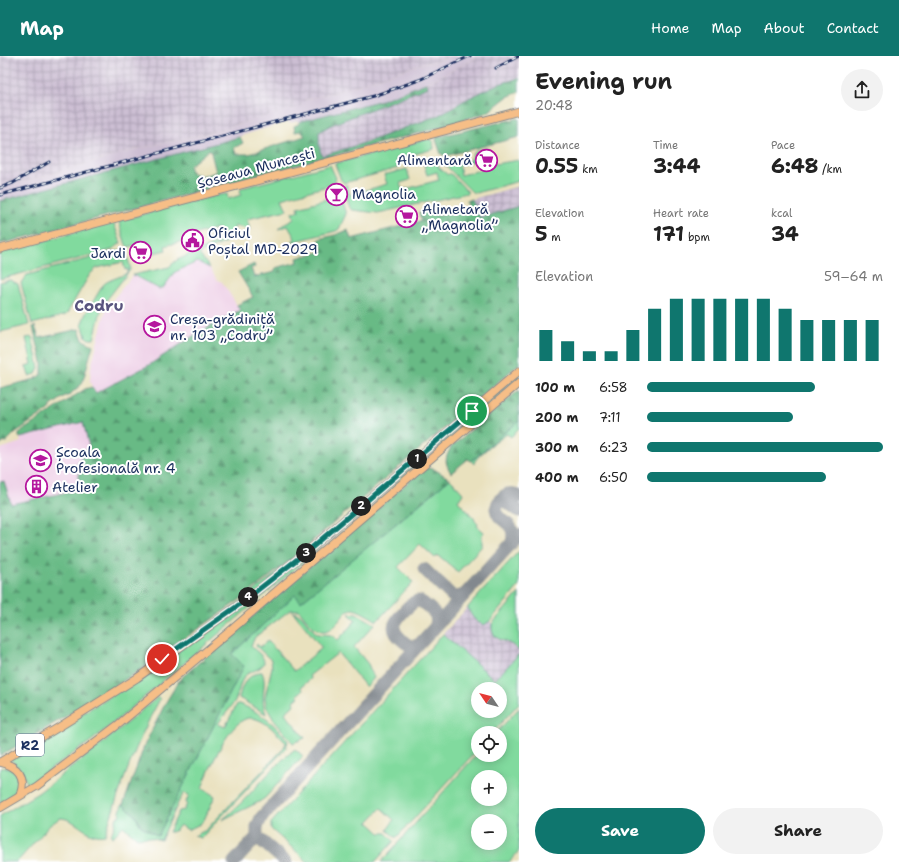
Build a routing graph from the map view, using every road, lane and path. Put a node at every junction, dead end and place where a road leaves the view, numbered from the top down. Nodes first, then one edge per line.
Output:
1 (519, 111) edge
2 (0, 249) edge
3 (519, 371) edge
4 (519, 383) edge
5 (424, 453) junction
6 (430, 459) junction
7 (0, 762) edge
8 (20, 796) junction
9 (0, 808) edge

1 - 2 main road, Șoseaua Muncești
3 - 5 main road, R2
4 - 6 main road, R2
5 - 6 main road
5 - 7 main road, R2
6 - 8 main road, R2
7 - 8 main road
8 - 9 main road, R2

